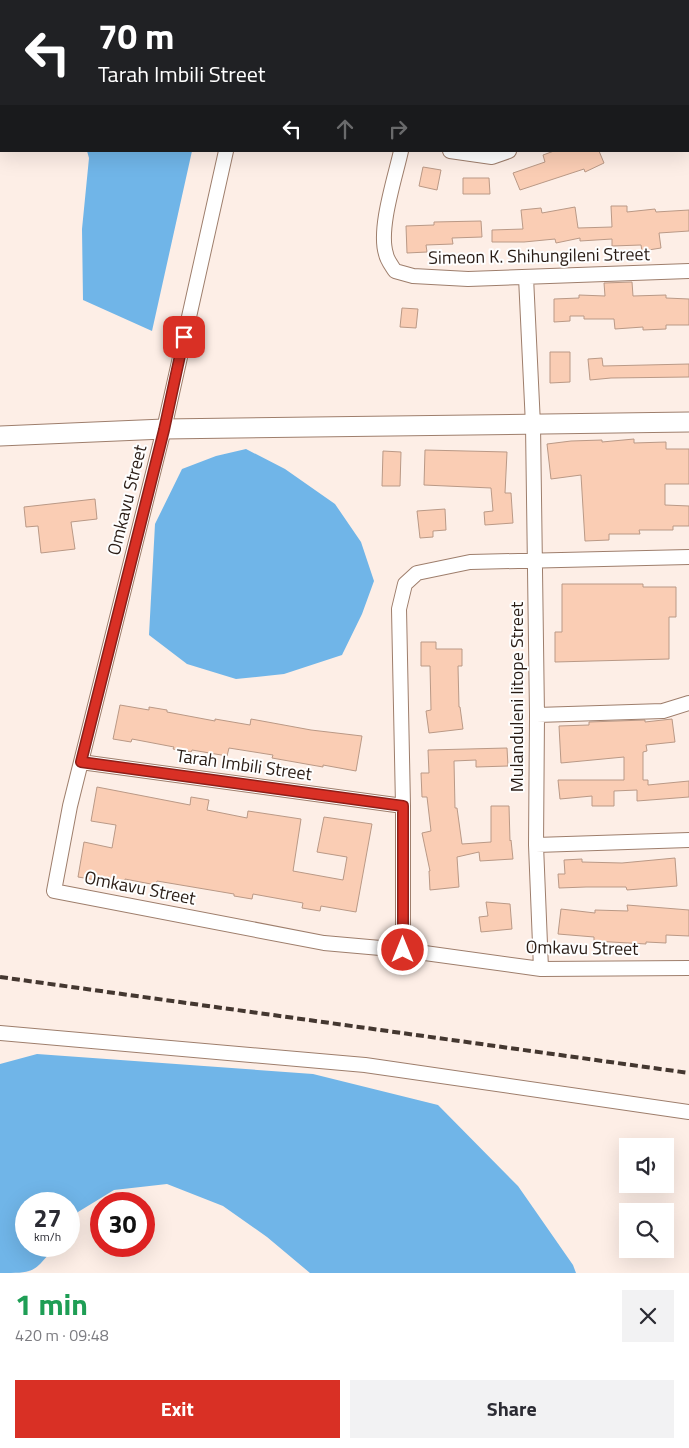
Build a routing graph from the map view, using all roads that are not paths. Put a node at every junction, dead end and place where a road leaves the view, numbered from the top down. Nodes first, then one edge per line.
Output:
1 (226, 152) edge
2 (401, 152) edge
3 (457, 152) edge
4 (506, 152) edge
5 (689, 272) edge
6 (526, 276) junction
7 (689, 422) edge
8 (533, 426) junction
9 (164, 430) junction
10 (0, 436) edge
11 (689, 558) edge
12 (535, 560) junction
13 (689, 703) edge
14 (537, 715) junction
15 (81, 762) junction
16 (403, 806) junction
17 (689, 840) edge
18 (536, 845) junction
19 (403, 950) junction
20 (689, 968) edge
21 (541, 969) junction
22 (0, 1032) edge
23 (689, 1112) edge

1 - 9 street, Omkavu Street
2 - 6 street, Simeon K. Shihungileni Street
3 - 4 street
5 - 6 street, Simeon K. Shihungileni Street
6 - 8 street, Mulanduleni Iitope Street
7 - 8 street
8 - 9 street
8 - 12 street, Mulanduleni Iitope Street
9 - 10 street
9 - 15 street, Omkavu Street
11 - 12 street
12 - 14 street, Mulanduleni Iitope Street
12 - 16 street
13 - 14 street
14 - 18 street, Mulanduleni Iitope Street
15 - 16 street, Tarah Imbili Street
15 - 19 street, Omkavu Street
16 - 19 street
17 - 18 street
18 - 21 street, Mulanduleni Iitope Street
19 - 21 street, Omkavu Street
20 - 21 street, Omkavu Street
22 - 23 street

